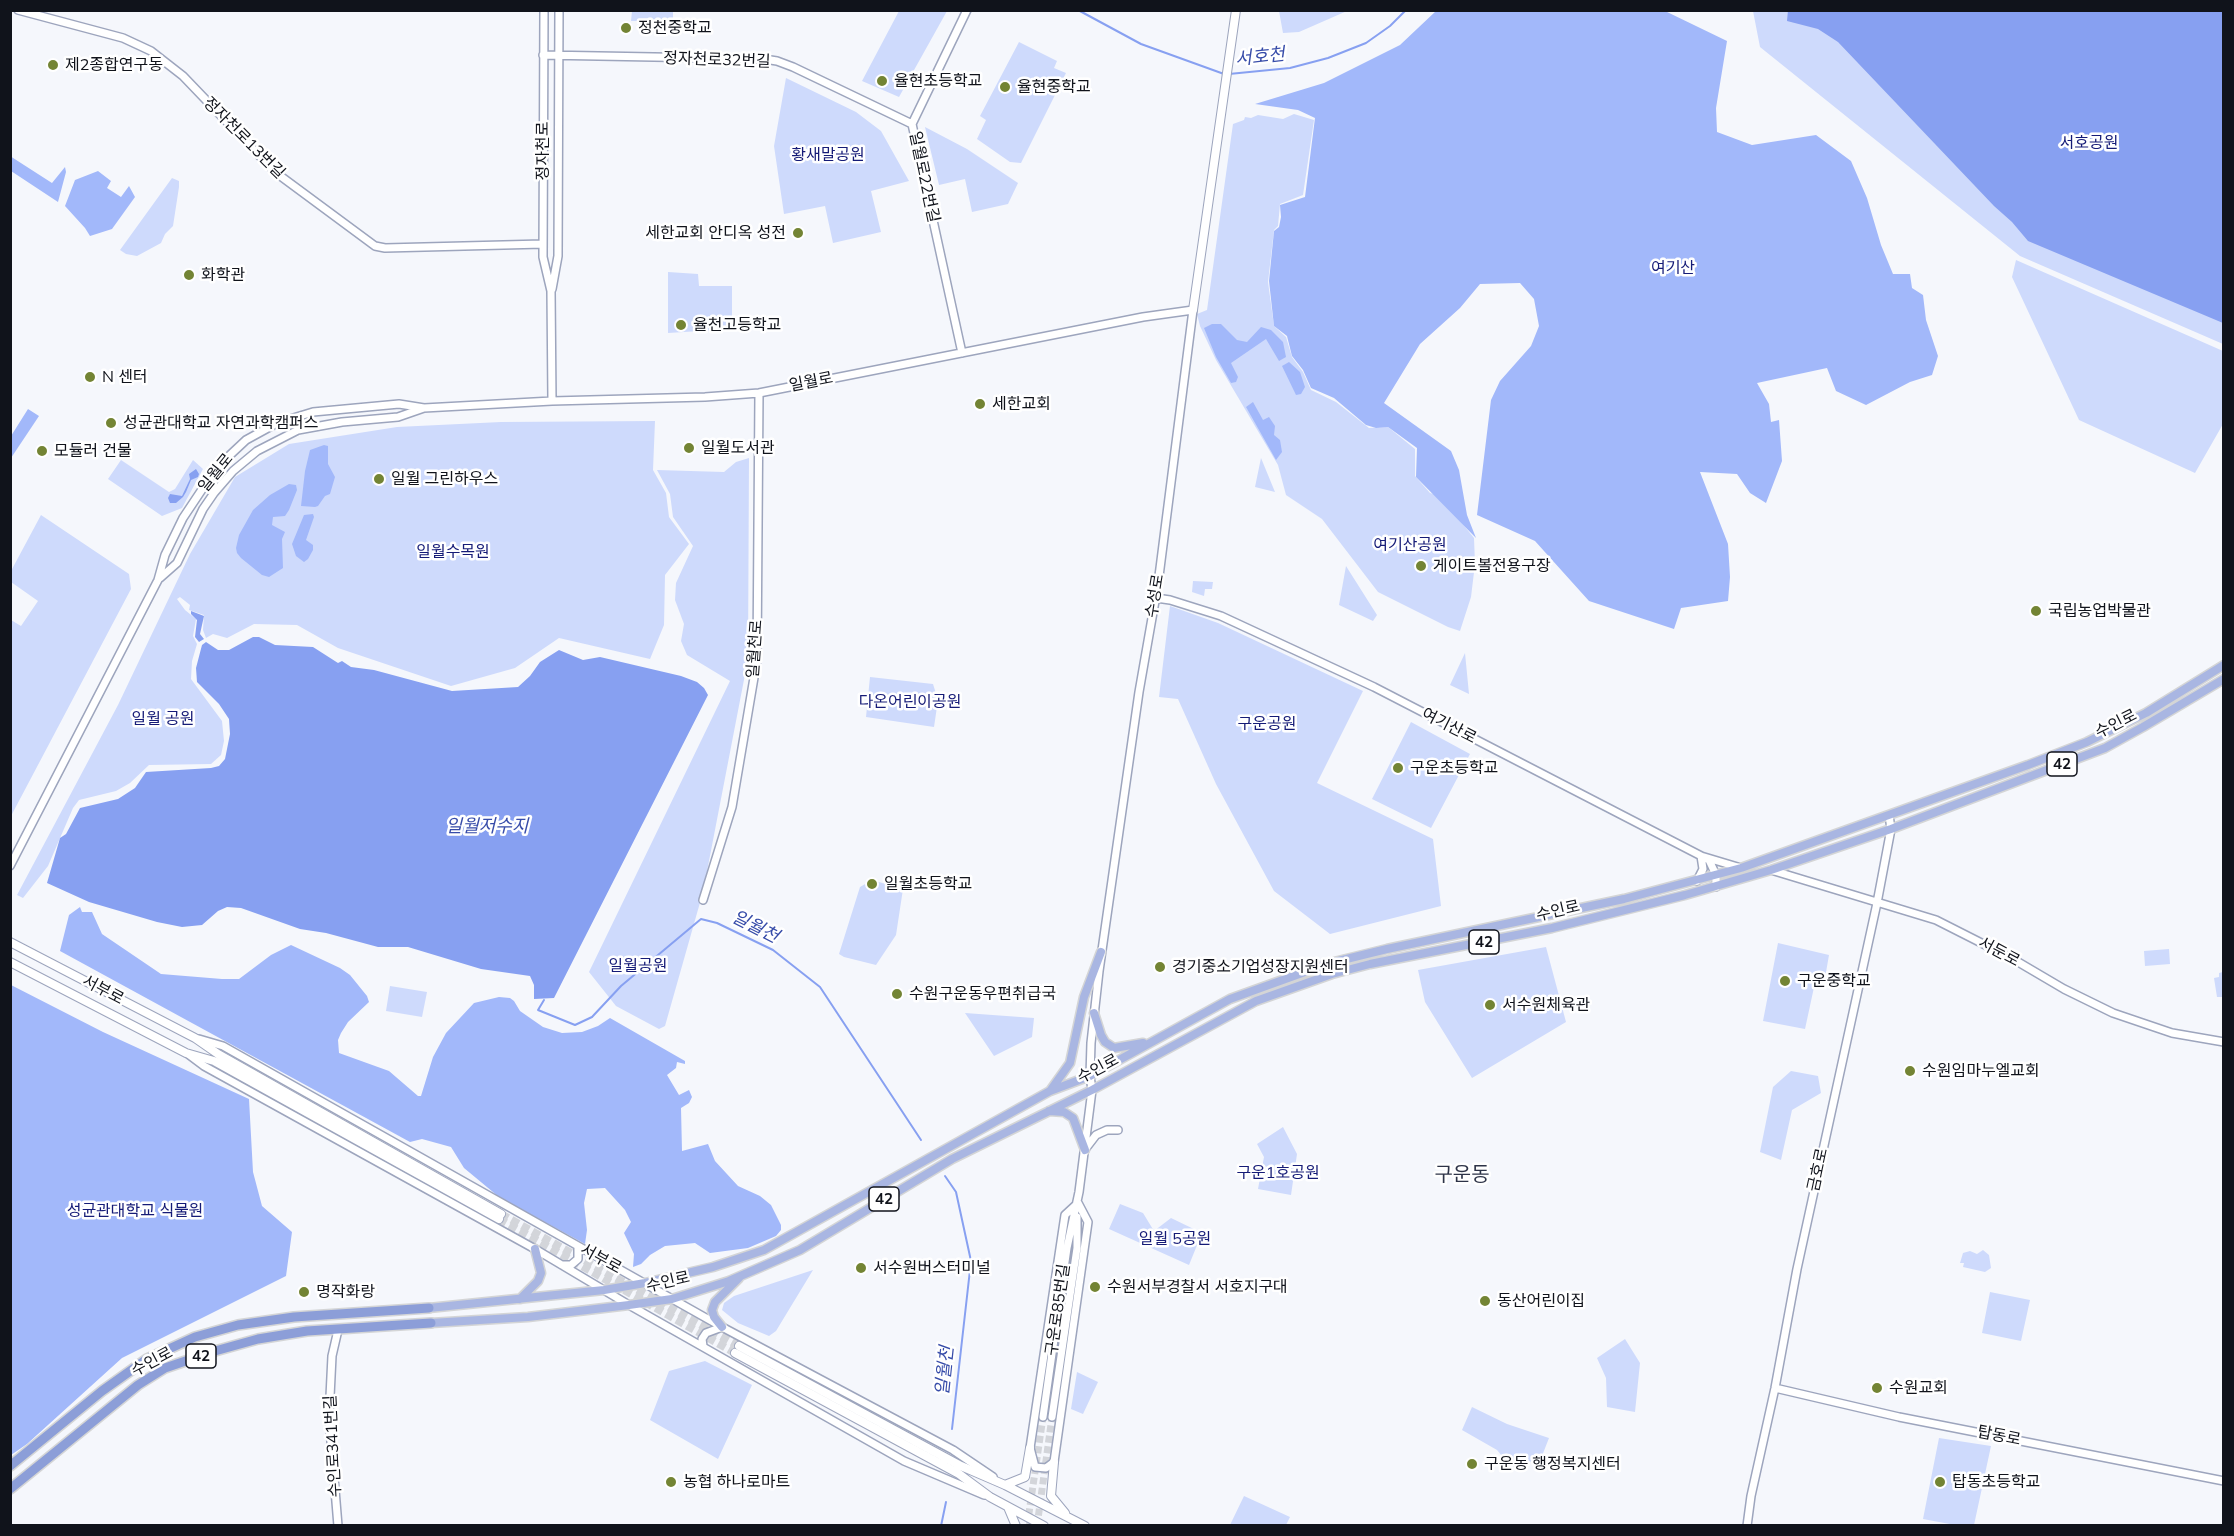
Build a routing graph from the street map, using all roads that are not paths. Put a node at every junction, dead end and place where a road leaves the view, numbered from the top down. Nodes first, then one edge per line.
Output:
1 (18, 10) edge
2 (544, 10) edge
3 (559, 10) edge
4 (967, 10) edge
5 (1236, 10) edge
6 (543, 55) junction
7 (558, 56) junction
8 (912, 124) junction
9 (543, 244) junction
10 (551, 291) junction
11 (1193, 310) junction
12 (962, 353) junction
13 (759, 393) junction
14 (552, 400) junction
15 (424, 408) junction
16 (158, 580) junction
17 (1155, 598) junction
18 (2223, 665) edge
19 (2223, 679) edge
20 (1888, 815) junction
21 (1891, 829) junction
22 (1701, 855) junction
23 (10, 866) edge
24 (1741, 868) junction
25 (1771, 870) junction
26 (1716, 875) junction
27 (1696, 881) junction
28 (1716, 887) junction
29 (703, 900) dead end
30 (1877, 903) junction
31 (10, 942) edge
32 (1101, 952) junction
33 (10, 962) edge
34 (1094, 1013) junction
35 (195, 1038) junction
36 (1153, 1041) junction
37 (2223, 1042) edge
38 (186, 1053) junction
39 (1090, 1076) junction
40 (1092, 1090) junction
41 (1050, 1091) junction
42 (1049, 1111) junction
43 (1118, 1130) dead end
44 (1084, 1150) junction
45 (1077, 1203) junction
46 (578, 1247) junction
47 (535, 1249) junction
48 (562, 1265) junction
49 (742, 1275) junction
50 (645, 1283) junction
51 (604, 1290) junction
52 (520, 1299) junction
53 (672, 1299) junction
54 (629, 1305) junction
55 (429, 1308) joint
56 (431, 1323) joint
57 (722, 1327) junction
58 (338, 1330) junction
59 (703, 1346) junction
60 (1775, 1388) junction
61 (1043, 1418) tunnel mouth
62 (1052, 1418) tunnel mouth
63 (1030, 1448) junction
64 (1054, 1462) junction
65 (10, 1466) edge
66 (2223, 1480) edge
67 (1005, 1485) junction
68 (10, 1488) edge
69 (990, 1497) junction
70 (1008, 1507) junction
71 (1067, 1516) junction
72 (338, 1526) edge
73 (1016, 1526) edge
74 (1044, 1526) edge
75 (1085, 1526) edge
76 (1747, 1526) edge

1 - 9 street, 정자천로13번길
2 - 6 street, 정자천로
3 - 7 street, 정자천로
4 - 8 street, 일월로22번길
5 - 11 main road, 수성로
6 - 7 street, 정자천로32번길
6 - 9 street, 정자천로
7 - 8 street, 정자천로32번길
7 - 10 street, 정자천로
8 - 12 street, 일월로22번길
9 - 10 street, 정자천로
10 - 14 street, 정자천로
11 - 12 street, 일월로
11 - 17 street, 수성로
12 - 13 street, 일월로
13 - 14 street, 일월로
13 - 29 street, 일월천로
14 - 15 street, 일월로
15 - 16 street, 일월로
15 - 16 street, 일월로
16 - 23 street, 일월로
17 - 22 street, 여기산로
17 - 32 street, 수성로
18 - 20 main road, 수인로
19 - 21 main road, 수인로 / 42
20 - 21 street, 금호로
20 - 24 main road, 수인로
21 - 25 main road, 수인로 / 42
21 - 30 street, 금호로
22 - 24 street
22 - 26 street, 여기산로
22 - 27 street
24 - 26 main road, 수인로
25 - 28 main road, 수인로 / 42
25 - 30 street, 서둔로
26 - 27 main road, 수인로
26 - 28 street
27 - 36 main road, 수인로
28 - 40 main road, 수인로 / 42
30 - 37 street, 서둔로
30 - 60 street, 금호로
31 - 35 main road, 서부로
32 - 34 street, 수성로
32 - 41 main road
33 - 38 main road, 서부로
34 - 36 main road
34 - 39 street, 수성로
35 - 38 main road, 서부로
35 - 46 street, 서부로
36 - 39 main road, 수인로
38 - 47 street, 서부로
39 - 40 street, 수성로
39 - 41 main road, 수인로
40 - 42 main road, 수인로 / 42
40 - 44 street, 구운로85번길
41 - 50 main road, 수인로
42 - 44 main road
42 - 49 main road, 수인로 / 42
43 - 44 street
44 - 45 street, 구운로85번길
45 - 61 street, 구운로85번길
45 - 62 street, 구운로85번길
45 - 63 street
45 - 64 street
46 - 48 street
46 - 50 street, 서부로
47 - 48 street, 서부로
47 - 52 main road
48 - 51 street, 서부로
49 - 53 main road, 수인로 / 42
49 - 57 main road
50 - 51 main road, 수인로
50 - 53 street, 서부로
51 - 52 main road, 수인로
51 - 54 street, 서부로
52 - 55 main road, 수인로
53 - 54 main road, 수인로 / 42
53 - 57 street, 서부로
54 - 56 main road, 수인로 / 42
54 - 59 street, 서부로
55 - 65 highway, 수인로 / 42
56 - 58 highway, 수인로 / 42
57 - 59 street
57 - 67 street, 서부로
58 - 68 highway, 수인로 / 42
58 - 72 street, 수인로341번길
59 - 69 street, 서부로
60 - 66 street, 탑동로
60 - 76 street, 금호로
63 - 64 street
63 - 67 main road
64 - 71 main road
67 - 69 main road, 서부로
67 - 71 main road, 서부로
69 - 70 main road, 서부로
70 - 73 main road
70 - 74 main road, 서부로
71 - 75 main road, 서부로

